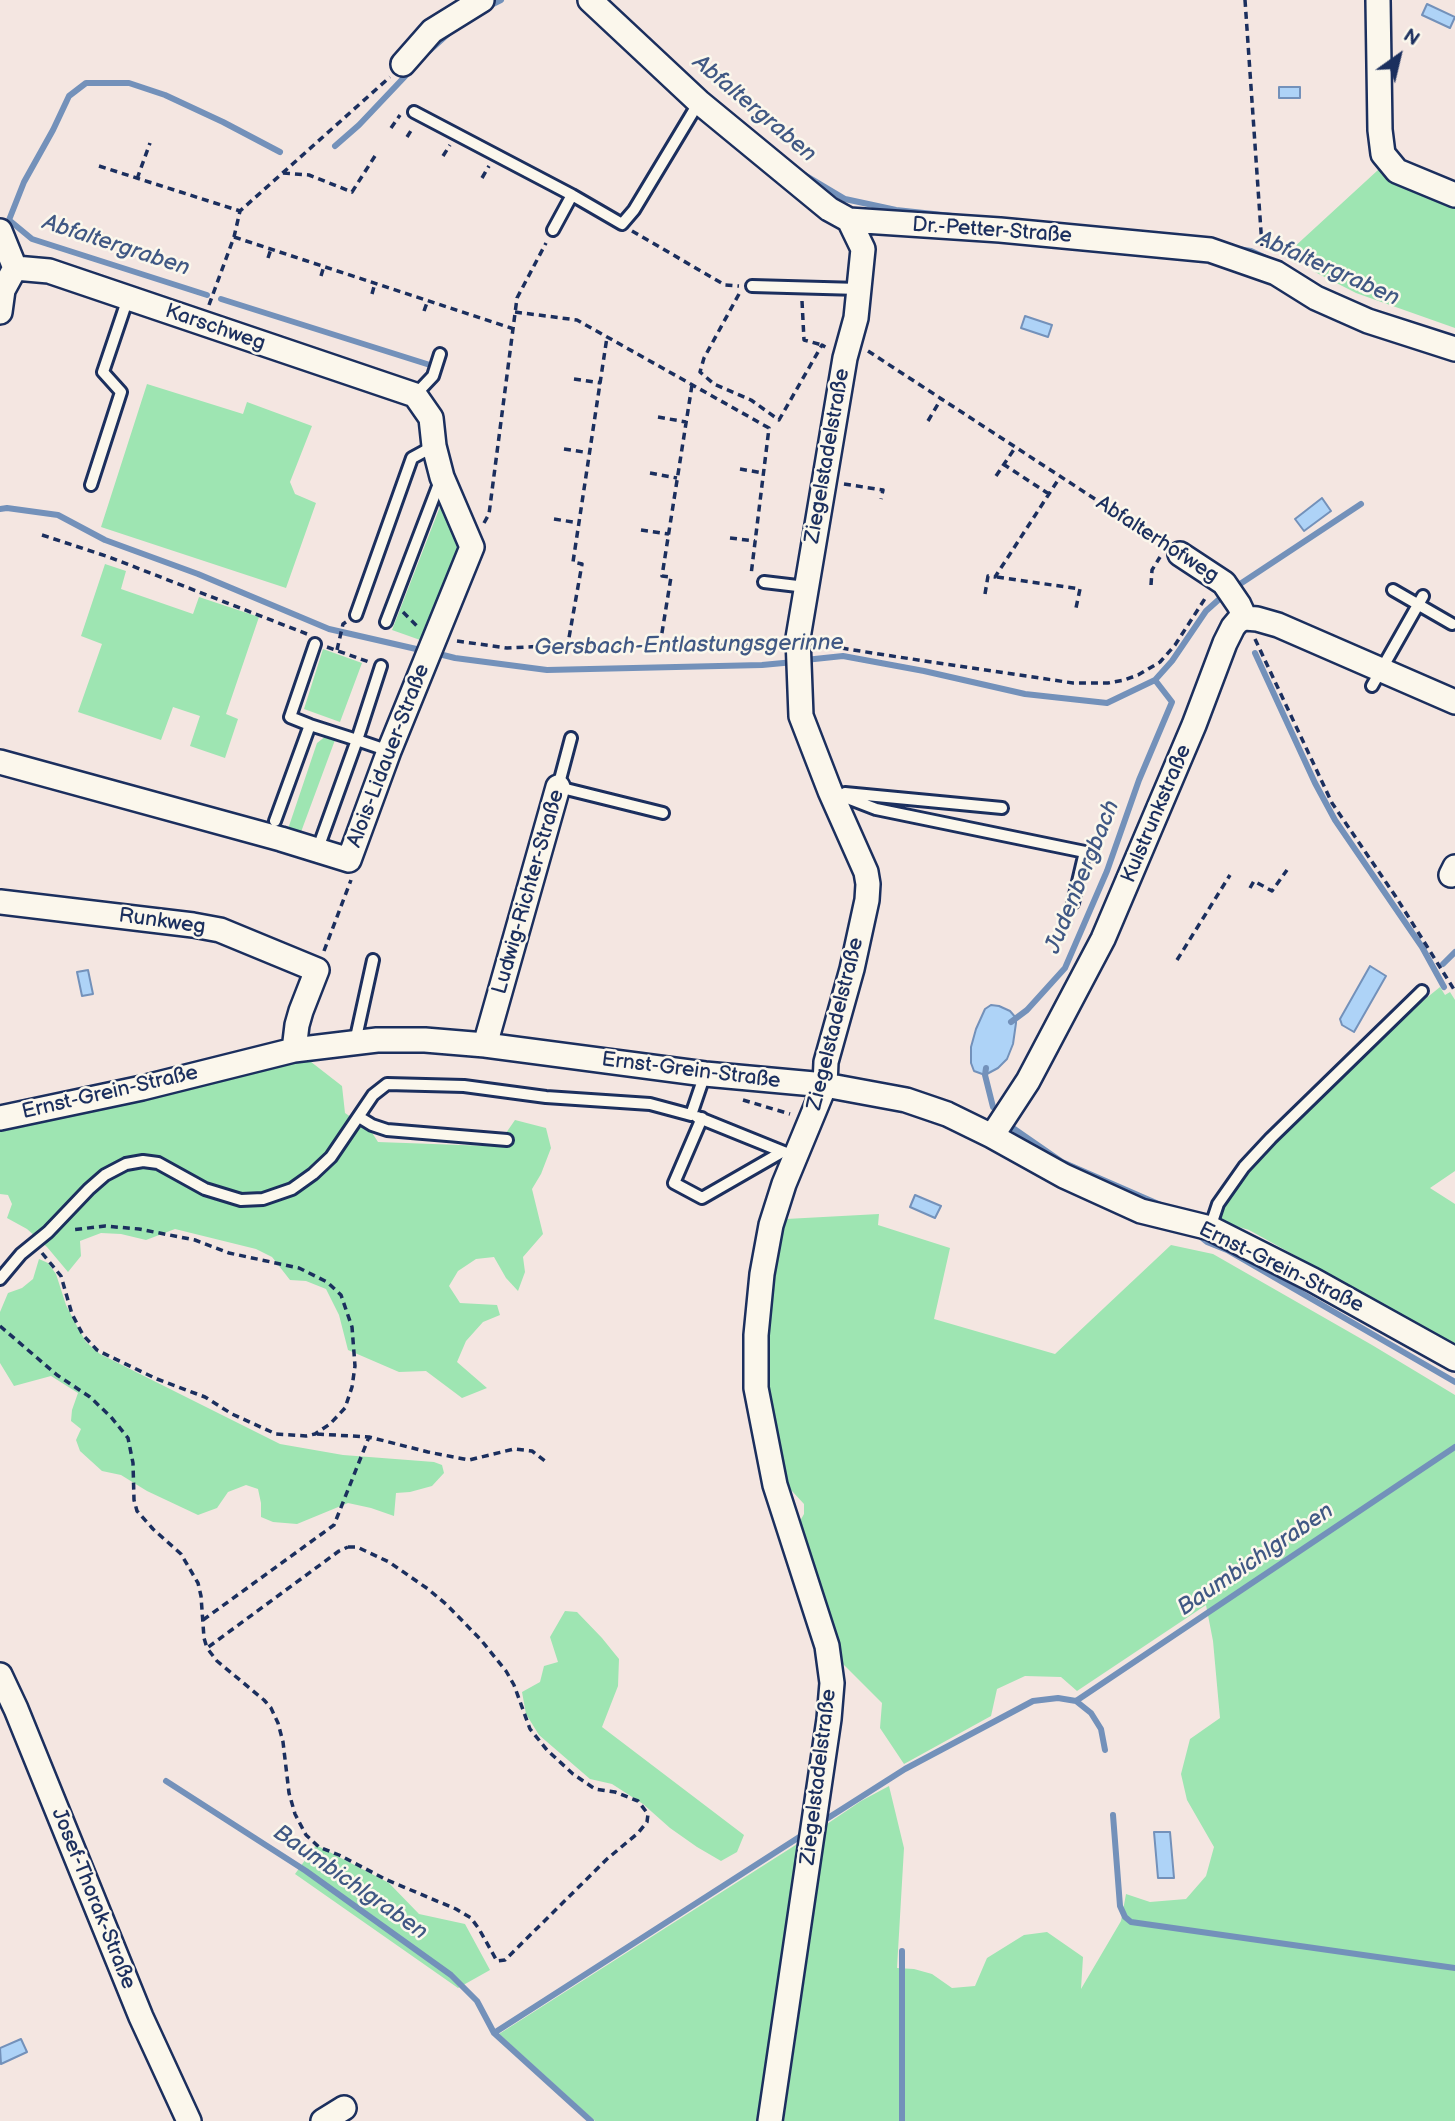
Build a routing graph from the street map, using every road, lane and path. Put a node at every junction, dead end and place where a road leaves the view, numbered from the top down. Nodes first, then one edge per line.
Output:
1 (482, 0) edge
2 (590, 0) edge
3 (1245, 0) edge
4 (1378, 0) edge
5 (403, 64) joint
6 (699, 102) junction
7 (414, 112) dead end
8 (150, 143) dead end
9 (375, 156) dead end
10 (99, 166) dead end
11 (283, 173) junction
12 (137, 179) junction
13 (572, 195) junction
14 (1455, 195) edge
15 (240, 211) junction
16 (849, 220) junction
17 (622, 224) junction
18 (553, 230) joint
19 (0, 231) edge
20 (234, 237) junction
21 (1262, 248) dead end
22 (271, 249) junction
23 (268, 258) dead end
24 (324, 266) junction
25 (15, 268) junction
26 (321, 276) dead end
27 (375, 283) junction
28 (752, 286) dead end
29 (802, 287) junction
30 (859, 289) junction
31 (372, 293) dead end
32 (128, 298) junction
33 (428, 300) junction
34 (424, 311) dead end
35 (0, 312) edge
36 (514, 312) junction
37 (856, 318) junction
38 (204, 324) junction
39 (514, 329) junction
40 (607, 337) junction
41 (822, 345) junction
42 (1455, 349) edge
43 (440, 354) dead end
44 (845, 358) junction
45 (575, 379) dead end
46 (601, 383) junction
47 (692, 385) junction
48 (415, 395) junction
49 (941, 399) junction
50 (658, 416) dead end
51 (928, 421) dead end
52 (687, 422) junction
53 (434, 446) junction
54 (1015, 448) junction
55 (564, 449) dead end
56 (590, 453) junction
57 (1003, 464) junction
58 (740, 469) dead end
59 (650, 473) dead end
60 (764, 473) junction
61 (996, 476) dead end
62 (442, 477) junction
63 (1060, 477) junction
64 (677, 478) junction
65 (839, 483) dead end
66 (91, 485) dead end
67 (1049, 494) junction
68 (881, 499) dead end
69 (554, 519) dead end
70 (579, 523) junction
71 (641, 530) dead end
72 (669, 534) junction
73 (42, 536) dead end
74 (730, 538) dead end
75 (755, 541) junction
76 (472, 547) junction
77 (1174, 550) junction
78 (995, 577) junction
79 (764, 582) joint
80 (1151, 585) dead end
81 (806, 587) junction
82 (1393, 590) dead end
83 (985, 594) dead end
84 (1234, 598) junction
85 (392, 601) junction
86 (1421, 601) junction
87 (1076, 608) dead end
88 (356, 615) dead end
89 (386, 622) dead end
90 (343, 624) dead end
91 (1452, 624) dead end
92 (434, 641) junction
93 (798, 643) junction
94 (315, 644) junction
95 (660, 645) junction
96 (568, 647) junction
97 (337, 650) junction
98 (381, 666) joint
99 (1376, 678) junction
100 (1455, 702) edge
101 (310, 724) junction
102 (571, 738) dead end
103 (357, 740) junction
104 (389, 751) junction
105 (0, 762) edge
106 (558, 787) junction
107 (830, 791) junction
108 (1002, 808) dead end
109 (663, 813) dead end
110 (275, 821) dead end
111 (317, 851) junction
112 (349, 860) junction
113 (1287, 870) dead end
114 (1230, 875) dead end
115 (1250, 888) dead end
116 (0, 902) edge
117 (1073, 903) dead end
118 (373, 960) dead end
119 (1177, 960) dead end
120 (317, 970) junction
121 (1422, 991) dead end
122 (1455, 992) edge
123 (355, 1042) junction
124 (485, 1045) junction
125 (294, 1050) junction
126 (705, 1074) junction
127 (825, 1085) junction
128 (359, 1117) junction
129 (696, 1117) junction
130 (0, 1118) edge
131 (992, 1136) junction
132 (507, 1140) dead end
133 (790, 1153) junction
134 (54, 1226) junction
135 (1210, 1228) junction
136 (33, 1244) junction
137 (0, 1279) edge
138 (0, 1326) edge
139 (1455, 1359) edge
140 (315, 1434) junction
141 (369, 1437) junction
142 (545, 1461) dead end
143 (203, 1620) junction
144 (208, 1648) junction
145 (0, 1675) edge
146 (344, 2108) dead end
147 (189, 2121) edge
148 (323, 2121) edge
149 (770, 2121) edge

1 - 5 street
2 - 6 street, Dr.-Petter-Straße
3 - 21 path
4 - 14 street
5 - 11 path
6 - 16 street, Dr.-Petter-Straße
6 - 17 lane
7 - 13 lane
8 - 12 path
9 - 11 path
10 - 12 path
11 - 15 path
12 - 15 path
13 - 17 lane
13 - 18 lane
15 - 20 path
16 - 30 street, Ziegelstadelstraße
16 - 42 street, Dr.-Petter-Straße
17 - 41 path
18 - 36 path
19 - 25 street
20 - 22 path
20 - 38 path
22 - 23 path
22 - 24 path
24 - 26 path
24 - 27 path
25 - 32 street, Karschweg
25 - 35 street
27 - 31 path
27 - 33 path
28 - 29 lane
29 - 30 lane
29 - 41 path
30 - 37 street, Ziegelstadelstraße
32 - 38 street, Karschweg
32 - 66 lane
33 - 34 path
33 - 39 path
36 - 39 path
36 - 40 path
37 - 44 street, Ziegelstadelstraße
37 - 49 path, Abfalterhofweg
38 - 48 street, Karschweg
39 - 76 path
40 - 46 path
40 - 47 path
41 - 44 path
43 - 48 lane
44 - 81 street, Ziegelstadelstraße
45 - 46 path
46 - 56 path
47 - 52 path
47 - 60 path
48 - 53 street
49 - 51 path
49 - 54 path, Abfalterhofweg
50 - 52 path
52 - 64 path
53 - 62 street
53 - 88 lane
54 - 57 path
54 - 63 path, Abfalterhofweg
55 - 56 path
56 - 70 path
57 - 61 path
57 - 67 path
58 - 60 path
59 - 64 path
60 - 75 path
62 - 76 street
62 - 85 lane
63 - 67 path
63 - 77 path, Abfalterhofweg
64 - 72 path
65 - 68 path
67 - 78 path
69 - 70 path
70 - 96 path
71 - 72 path
72 - 95 path
73 - 94 path
74 - 75 path
75 - 79 path
76 - 92 street, Alois-Lidauer-Straße
77 - 80 path
77 - 84 street, Abfalterhofweg
78 - 83 path
78 - 87 path
79 - 81 lane
81 - 93 street, Ziegelstadelstraße
82 - 86 lane
84 - 93 path
84 - 99 street
84 - 122 path
84 - 131 street, Kulstrunkstraße
85 - 89 lane
85 - 92 path
86 - 91 lane
86 - 99 lane
90 - 97 path
92 - 96 path
92 - 104 street, Alois-Lidauer-Straße
93 - 95 path
93 - 107 street, Ziegelstadelstraße
94 - 97 path
94 - 101 lane
95 - 96 path
97 - 98 path
98 - 103 lane
99 - 100 street
101 - 103 lane
101 - 110 lane
102 - 106 lane, Ludwig-Richter-Straße
103 - 104 lane
103 - 111 lane
104 - 112 street, Alois-Lidauer-Straße
105 - 111 street, Alois-Lidauer-Straße
106 - 109 lane
106 - 124 street, Ludwig-Richter-Straße
107 - 108 lane
107 - 117 lane
107 - 127 street, Ziegelstadelstraße
111 - 112 street, Alois-Lidauer-Straße
112 - 120 path
113 - 115 path
114 - 119 path
116 - 120 street, Runkweg
118 - 123 lane
120 - 125 street
121 - 135 lane
123 - 124 street, Ernst-Grein-Straße
123 - 125 street, Ernst-Grein-Straße
124 - 126 street, Ernst-Grein-Straße
125 - 130 street, Ernst-Grein-Straße
126 - 127 street, Ernst-Grein-Straße
126 - 129 lane
127 - 131 street, Ernst-Grein-Straße
127 - 133 street, Ziegelstadelstraße
128 - 129 lane
128 - 132 lane
128 - 134 lane
129 - 133 lane
129 - 133 lane
131 - 135 street, Ernst-Grein-Straße
133 - 149 street, Ziegelstadelstraße
134 - 136 lane
134 - 140 path
135 - 139 street, Ernst-Grein-Straße
136 - 137 lane
136 - 140 path
138 - 143 path
140 - 141 path
141 - 142 path
141 - 143 path
143 - 144 path
144 - 144 path
145 - 147 street, Josef-Thorak-Straße
146 - 148 street

